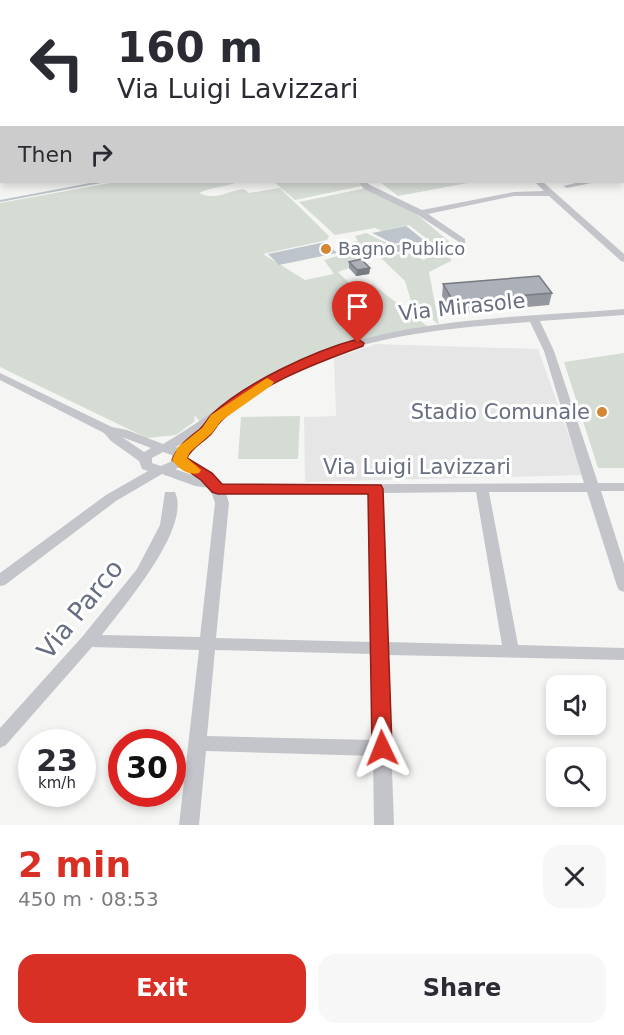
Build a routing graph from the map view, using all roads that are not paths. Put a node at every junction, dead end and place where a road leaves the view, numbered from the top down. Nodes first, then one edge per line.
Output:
1 (363, 183) edge
2 (540, 183) edge
3 (586, 183) edge
4 (567, 186) dead end
5 (552, 193) junction
6 (421, 213) junction
7 (462, 241) dead end
8 (624, 259) edge
9 (624, 312) edge
10 (534, 320) junction
11 (0, 376) edge
12 (216, 418) junction
13 (108, 430) junction
14 (163, 448) junction
15 (179, 458) junction
16 (145, 461) junction
17 (162, 470) junction
18 (214, 487) junction
19 (592, 487) junction
20 (624, 487) edge
21 (482, 488) junction
22 (375, 489) junction
23 (170, 495) dead end
24 (111, 498) junction
25 (0, 581) edge
26 (624, 586) edge
27 (88, 641) junction
28 (208, 644) junction
29 (378, 648) junction
30 (511, 652) junction
31 (624, 654) edge
32 (0, 740) edge
33 (198, 743) junction
34 (382, 748) junction
35 (189, 825) edge
36 (384, 825) edge

1 - 6 street
2 - 5 street
3 - 4 street
5 - 6 street
5 - 8 street
6 - 7 street
9 - 10 street, Via Mirasole
10 - 12 street, Via Mirasole
10 - 19 street
11 - 13 street
12 - 14 street, Via Mirasole
12 - 15 street, Via Mirasole
13 - 14 street
13 - 16 street
14 - 15 street
14 - 16 street
15 - 17 street
15 - 18 street
16 - 17 street
16 - 24 street
17 - 18 street, Via Luigi Lavizzari
17 - 24 street
18 - 22 street, Via Luigi Lavizzari
18 - 28 street
19 - 20 street, Via Luigi Lavizzari
19 - 21 street, Via Luigi Lavizzari
19 - 26 street
21 - 22 street, Via Luigi Lavizzari
21 - 30 street
22 - 29 street
23 - 27 street, Via Parco
24 - 25 street
27 - 28 street
27 - 32 street, Via Parco
28 - 29 street
28 - 33 street
29 - 30 street
29 - 34 street
30 - 31 street
33 - 34 street
33 - 35 street
34 - 36 street

